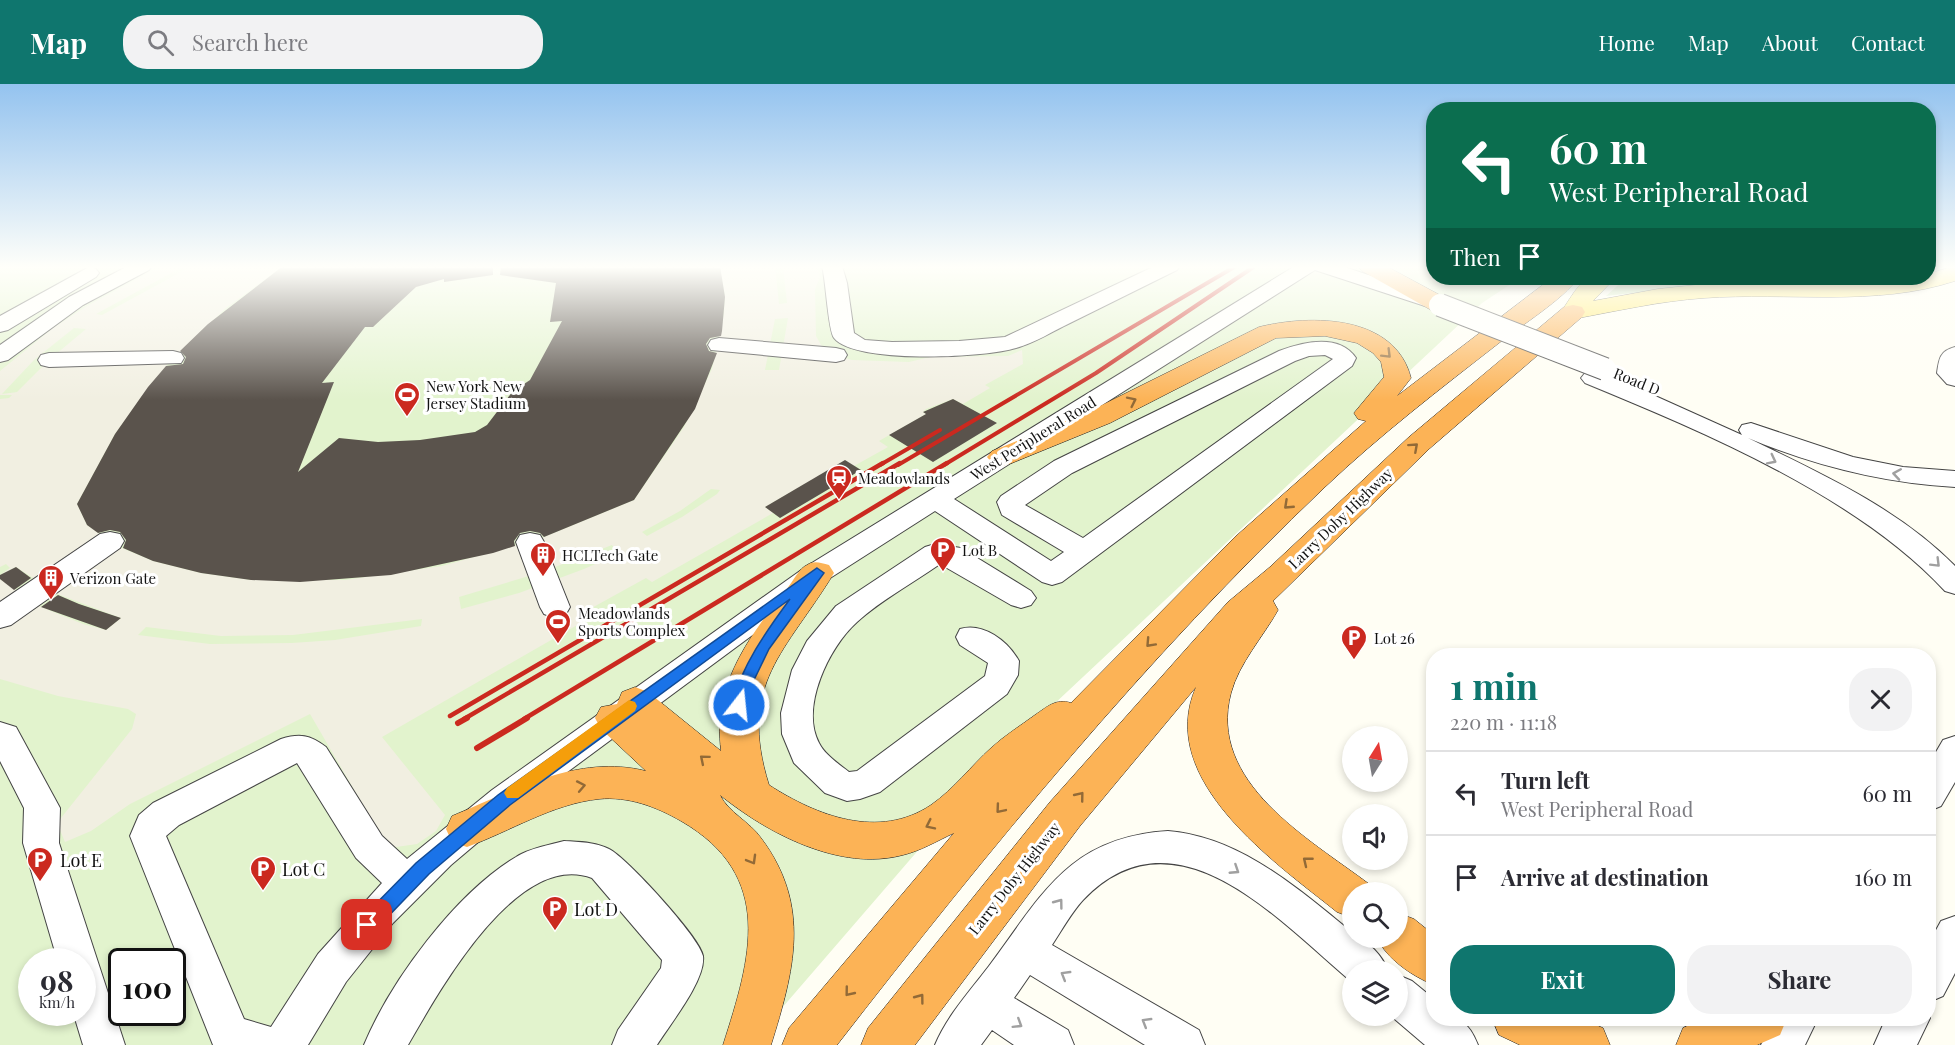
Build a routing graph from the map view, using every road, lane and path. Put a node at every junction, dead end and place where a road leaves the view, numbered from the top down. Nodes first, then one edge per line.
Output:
1 (22, 311) edge
2 (62, 311) edge
3 (840, 311) edge
4 (1077, 311) edge
5 (1236, 311) edge
6 (1440, 311) edge
7 (1502, 311) edge
8 (1522, 311) edge
9 (1579, 311) edge
10 (1573, 312) joint
11 (0, 324) edge
12 (719, 345) dead end
13 (1466, 353) junction
14 (1955, 354) edge
15 (0, 355) edge
16 (836, 355) dead end
17 (173, 358) dead end
18 (37, 360) dead end
19 (1599, 374) junction
20 (1955, 379) edge
21 (1002, 457) junction
22 (1331, 466) junction
23 (1955, 479) edge
24 (935, 499) junction
25 (110, 541) dead end
26 (530, 542) dead end
27 (1084, 551) junction
28 (817, 573) junction
29 (1282, 575) junction
30 (1955, 584) edge
31 (1021, 598) dead end
32 (555, 607) dead end
33 (0, 617) edge
34 (970, 637) dead end
35 (1123, 672) junction
36 (624, 710) junction
37 (0, 735) edge
38 (1955, 750) edge
39 (1936, 784) edge
40 (751, 793) junction
41 (713, 818) junction
42 (467, 829) junction
43 (407, 883) junction
44 (1342, 889) edge
45 (1955, 934) edge
46 (1408, 942) edge
47 (74, 948) edge
48 (1024, 950) junction
49 (1426, 957) edge
50 (1355, 960) edge
51 (1936, 969) edge
52 (985, 1003) junction
53 (1408, 1003) edge
54 (1426, 1019) edge
55 (96, 1020) edge
56 (1435, 1026) edge
57 (1533, 1026) edge
58 (1744, 1026) edge
59 (1793, 1026) edge
60 (1905, 1026) edge
61 (104, 1045) edge
62 (263, 1045) edge
63 (284, 1045) edge
64 (386, 1045) edge
65 (633, 1045) edge
66 (747, 1045) edge
67 (806, 1045) edge
68 (885, 1045) edge
69 (956, 1045) edge
70 (1053, 1045) edge
71 (1184, 1045) edge
72 (1457, 1045) edge
73 (1586, 1045) edge
74 (1700, 1045) edge
75 (1782, 1045) edge
76 (1895, 1045) edge

1 - 11 street
2 - 15 street
3 - 4 street
5 - 21 street, West Peripheral Road
6 - 19 street
7 - 13 highway
8 - 13 highway
9 - 10 main road, Larry Doby Highway
29 -> 10 highway, Larry Doby Highway
12 - 16 street
13 - 22 highway
14 - 20 street
17 - 18 street
23 -> 19 street, Road D
19 -> 30 street, Road D
21 -> 22 highway
21 - 24 street, West Peripheral Road
22 -> 35 highway
24 - 27 street
24 - 28 street, West Peripheral Road
25 - 33 street
26 - 32 street
27 - 27 street
28 - 36 street, West Peripheral Road
28 - 40 highway
44 -> 29 highway
68 -> 29 highway, Larry Doby Highway
31 - 34 street
35 -> 40 highway
35 -> 67 highway
40 -> 36 highway
36 - 41 highway
36 - 42 street, West Peripheral Road
37 - 47 street
38 - 39 street
42 -> 41 highway
41 -> 66 highway
42 - 43 street, West Peripheral Road
43 - 62 street
43 - 63 street, West Peripheral Road
45 - 51 street
46 - 49 highway
48 -> 50 street
48 - 52 street
71 -> 48 street
52 - 69 street
52 -> 70 street
53 - 54 street
55 - 61 street
56 - 72 street
57 - 73 highway
58 - 74 highway
59 - 75 street
60 - 76 street
64 - 65 street

